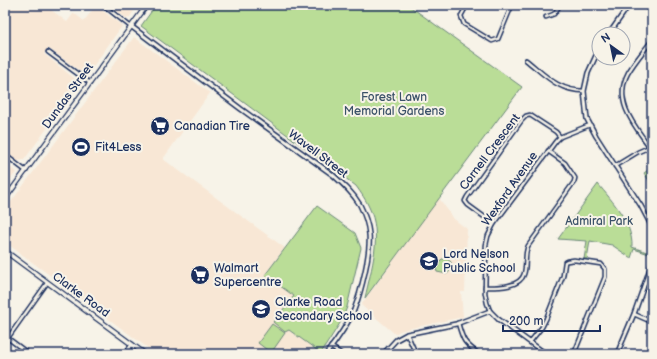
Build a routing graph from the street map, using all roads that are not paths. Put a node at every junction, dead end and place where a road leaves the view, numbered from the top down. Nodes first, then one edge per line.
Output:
1 (103, 5) edge
2 (147, 5) edge
3 (467, 5) edge
4 (512, 5) edge
5 (560, 5) edge
6 (629, 5) edge
7 (546, 17) dead end
8 (615, 26) edge
9 (132, 27) junction
10 (652, 40) edge
11 (48, 52) dead end
12 (526, 60) dead end
13 (591, 66) edge
14 (90, 84) junction
15 (584, 91) junction
16 (590, 125) junction
17 (560, 138) junction
18 (650, 146) edge
19 (548, 151) junction
20 (5, 156) edge
21 (615, 166) junction
22 (26, 171) junction
23 (5, 199) edge
24 (494, 224) junction
25 (652, 227) edge
26 (5, 251) edge
27 (652, 263) edge
28 (48, 283) junction
29 (485, 287) junction
30 (490, 311) junction
31 (634, 314) junction
32 (652, 322) edge
33 (458, 323) junction
34 (407, 334) junction
35 (6, 337) edge
36 (5, 342) edge
37 (530, 342) junction
38 (132, 344) junction
39 (331, 347) junction
40 (29, 354) edge
41 (125, 354) edge
42 (146, 354) edge
43 (326, 354) edge
44 (341, 354) edge
45 (383, 354) edge
46 (416, 354) edge
47 (479, 354) edge
48 (546, 354) edge
49 (574, 354) edge
50 (617, 354) edge

1 - 9 street
2 - 9 main road, Dundas Street
3 - 4 street
5 - 7 street
6 - 8 street
9 - 14 main road, Dundas Street
9 - 39 street, Wavell Street
10 - 18 street
11 - 14 street
12 - 15 street
13 - 15 street
14 - 22 main road, Dundas Street
15 - 16 street
16 - 17 street, Wexford Avenue
16 - 21 street
17 - 19 street, Wexford Avenue
17 - 24 street, Cornell Crescent
18 - 21 street
19 - 24 street, Wexford Avenue
19 - 29 street
20 - 22 street
21 - 25 street
22 - 23 main road, Dundas Street
24 - 29 street, Wexford Avenue
26 - 28 main road, Clarke Road
27 - 31 street
28 - 35 street
28 - 38 main road, Clarke Road
29 - 30 street, Wexford Avenue
30 - 33 street
30 - 37 street
31 - 32 street
31 - 50 street
33 - 34 street
33 - 47 street
34 - 45 street
34 - 46 street
35 - 36 street
35 - 40 street
37 - 48 street
37 - 49 street
38 - 41 street
38 - 42 main road, Clarke Road
39 - 43 street, Wavell Street
39 - 44 street

